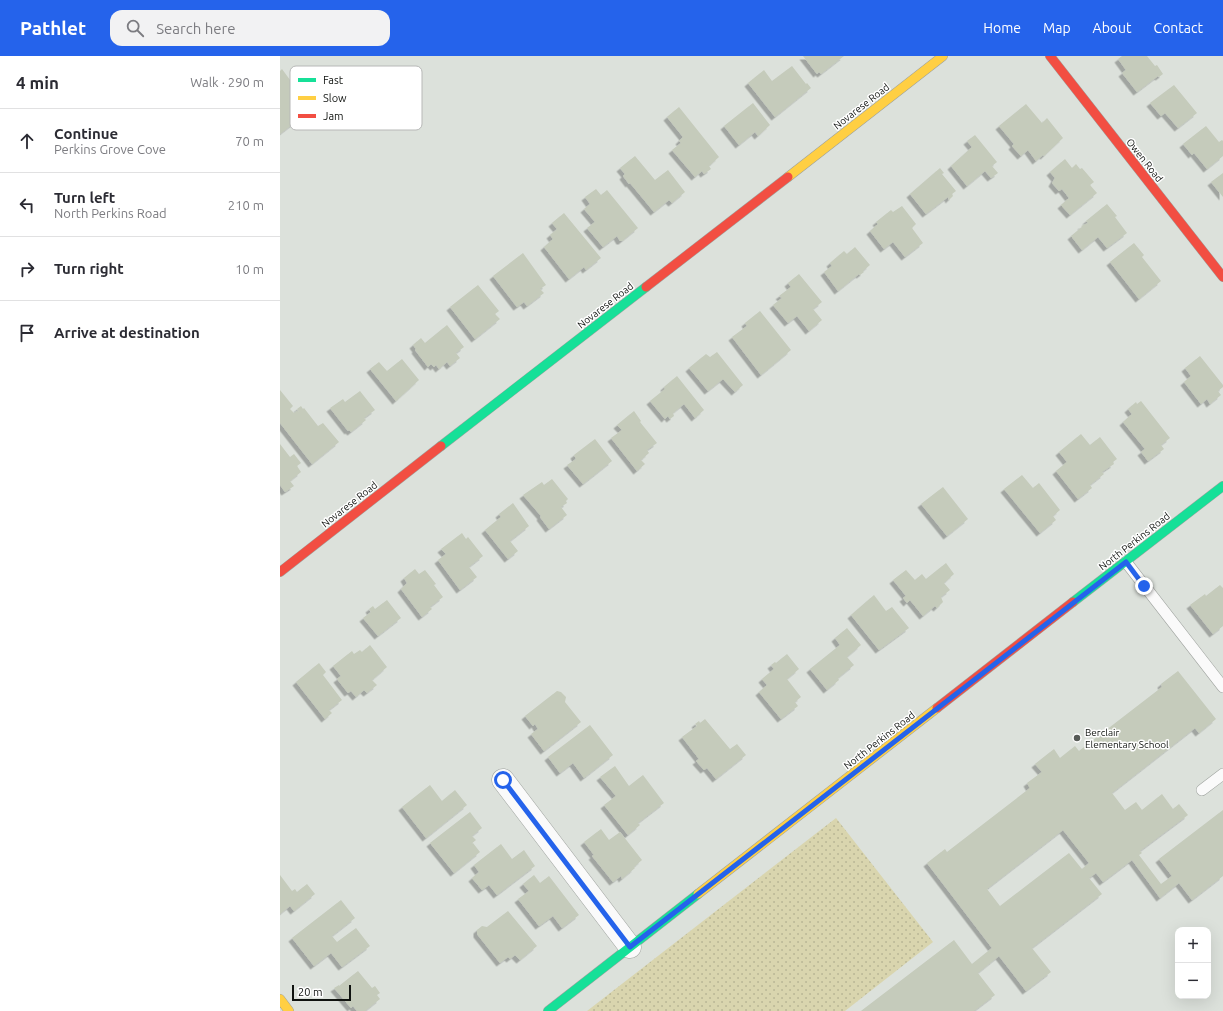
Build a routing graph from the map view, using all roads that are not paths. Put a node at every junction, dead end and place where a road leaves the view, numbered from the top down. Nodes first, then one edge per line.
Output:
1 (944, 56) edge
2 (1050, 56) edge
3 (1223, 277) edge
4 (1223, 486) edge
5 (1126, 562) junction
6 (280, 572) edge
7 (1223, 687) edge
8 (1223, 774) edge
9 (503, 780) dead end
10 (1202, 790) dead end
11 (630, 947) junction
12 (280, 999) edge
13 (290, 1011) edge
14 (548, 1011) edge

1 - 6 street, Novarese Road
2 - 3 street, Owen Road
4 - 5 street, North Perkins Road
5 - 7 lane
5 - 11 street, North Perkins Road
8 - 10 lane
9 - 11 street
11 - 14 street, North Perkins Road
12 - 13 street

